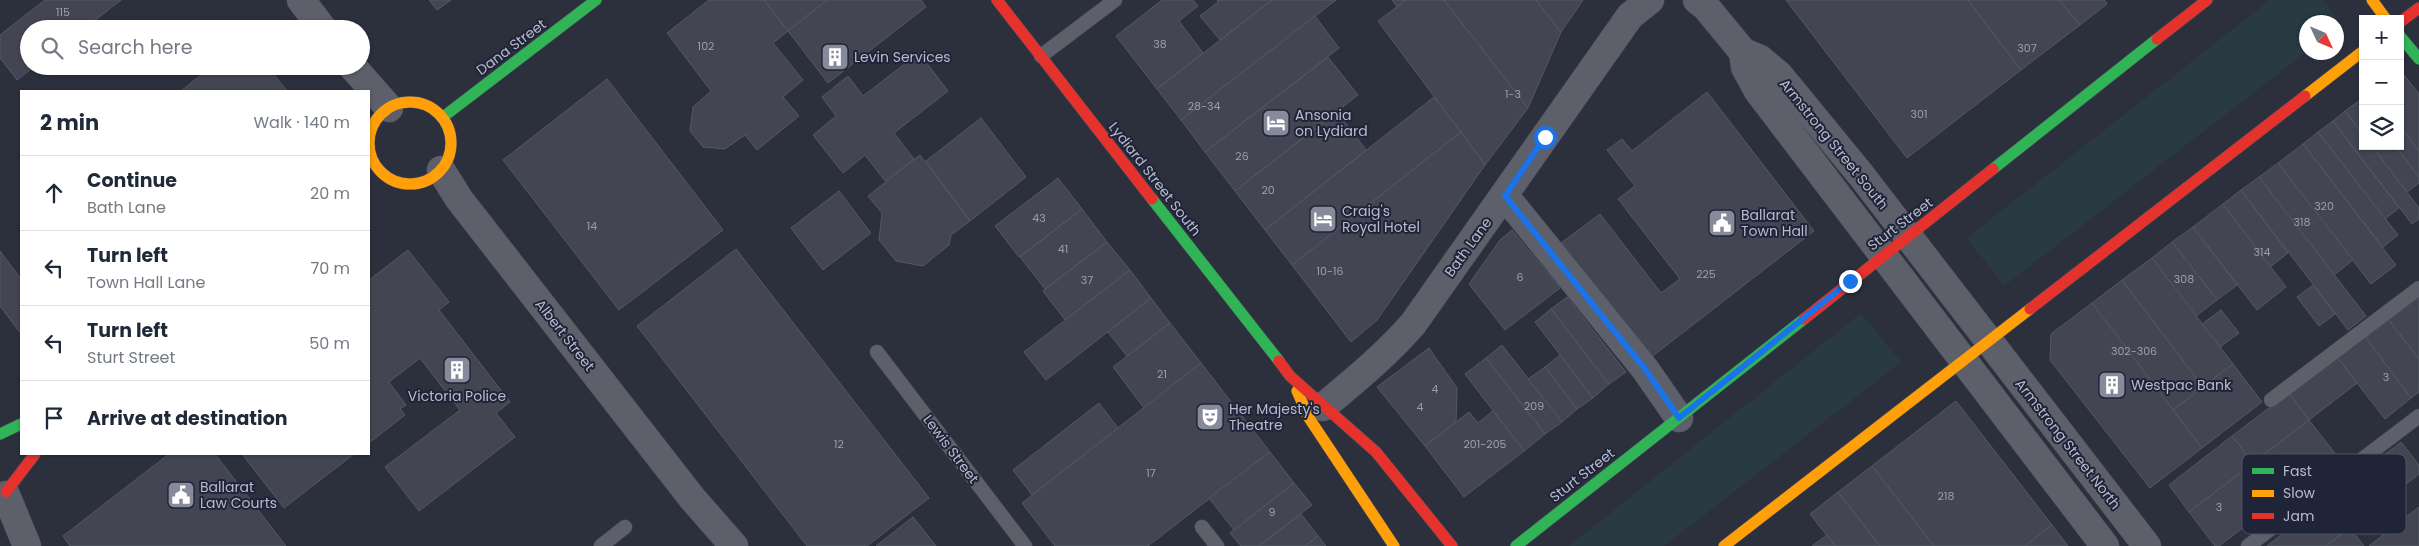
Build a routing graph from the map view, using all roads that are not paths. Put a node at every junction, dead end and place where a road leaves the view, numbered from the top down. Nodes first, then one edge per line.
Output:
1 (301, 0) edge
2 (596, 0) edge
3 (997, 0) edge
4 (1115, 0) edge
5 (1650, 0) edge
6 (1697, 0) edge
7 (2207, 0) edge
8 (2372, 0) edge
9 (2419, 8) edge
10 (2383, 15) edge
11 (2404, 19) edge
12 (316, 20) edge
13 (2404, 41) edge
14 (1743, 52) junction
15 (2359, 54) edge
16 (1041, 56) junction
17 (2419, 59) edge
18 (360, 75) edge
19 (389, 108) junction
20 (443, 117) junction
21 (370, 137) edge
22 (370, 146) edge
23 (441, 170) junction
24 (373, 172) edge
25 (1505, 196) junction
26 (1908, 236) junction
27 (1884, 255) junction
28 (2419, 288) edge
29 (1988, 341) junction
30 (877, 352) dead end
31 (1963, 360) junction
32 (1290, 376) junction
33 (2271, 400) dead end
34 (1316, 413) junction
35 (2419, 416) edge
36 (1679, 418) junction
37 (20, 424) edge
38 (0, 434) edge
39 (2369, 454) edge
40 (34, 455) edge
41 (4, 493) edge
42 (692, 498) junction
43 (625, 527) dead end
44 (1202, 527) dead end
45 (2264, 534) edge
46 (27, 546) edge
47 (601, 546) edge
48 (722, 546) edge
49 (734, 546) edge
50 (1025, 546) edge
51 (1217, 546) edge
52 (1394, 546) edge
53 (1452, 546) edge
54 (1516, 546) edge
55 (1724, 546) edge
56 (2105, 546) edge
57 (2147, 546) edge
58 (2248, 546) edge

1 - 12 street
2 - 20 main road, Dana Street
3 - 16 main road, Lydiard Street South
4 - 16 lane
5 - 25 street, Bath Lane
6 - 14 street, Armstrong Street South
7 - 26 main road, Sturt Street
8 - 10 main road
9 - 11 main road
13 - 17 main road
14 - 26 street, Armstrong Street South
14 - 27 street, Armstrong Street South
15 - 29 main road
16 - 32 main road, Lydiard Street South
18 - 19 street
19 - 20 main road
19 - 21 main road
20 - 23 main road
22 - 24 main road
23 - 24 main road
23 - 42 street, Albert Street
25 - 34 street, Bath Lane
25 - 36 street
26 - 27 main road, Sturt Street
26 - 29 street, Armstrong Street South
27 - 31 street, Armstrong Street South
27 - 36 main road, Sturt Street
28 - 33 lane
29 - 31 main road
29 - 57 street, Armstrong Street North
30 - 50 lane, Lewis Street
31 - 55 main road
31 - 56 street
32 - 34 main road, Lydiard Street South
32 - 34 main road, Lydiard Street South
34 - 52 main road, Lydiard Street South
34 - 53 main road, Lydiard Street South
35 - 39 lane
36 - 54 main road, Sturt Street
37 - 38 main road
40 - 41 main road
41 - 46 street
42 - 48 street, Albert Street
42 - 49 street, Albert Street
43 - 47 lane
44 - 51 lane
45 - 58 lane

